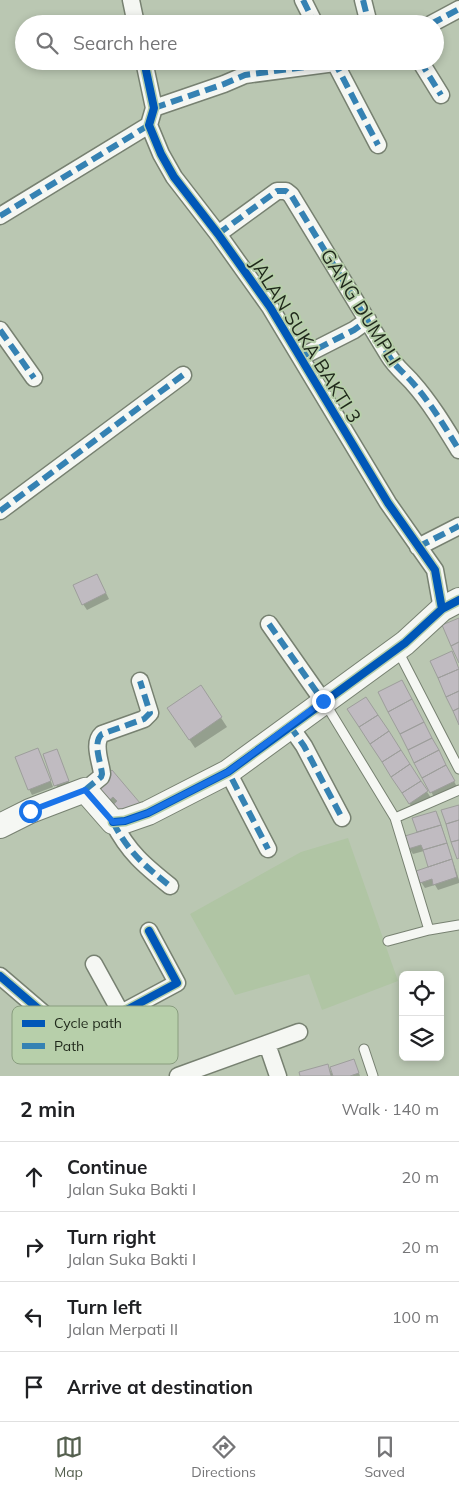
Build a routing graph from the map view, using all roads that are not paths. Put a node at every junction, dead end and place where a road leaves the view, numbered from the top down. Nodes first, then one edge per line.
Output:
1 (131, 0) edge
2 (303, 0) edge
3 (363, 0) edge
4 (459, 9) edge
5 (134, 15) edge
6 (310, 15) edge
7 (367, 15) edge
8 (444, 17) edge
9 (146, 70) edge
10 (275, 70) edge
11 (340, 70) edge
12 (426, 70) edge
13 (441, 95) dead end
14 (154, 108) junction
15 (149, 125) junction
16 (378, 145) dead end
17 (0, 216) edge
18 (218, 234) junction
19 (368, 320) junction
20 (1, 333) edge
21 (301, 357) junction
22 (183, 375) dead end
23 (34, 378) dead end
24 (459, 450) edge
25 (0, 511) edge
26 (459, 526) edge
27 (418, 547) junction
28 (450, 604) edge
29 (269, 624) dead end
30 (397, 649) junction
31 (140, 681) dead end
32 (323, 701) junction
33 (290, 726) junction
34 (459, 770) edge
35 (228, 772) junction
36 (85, 790) junction
37 (459, 790) edge
38 (342, 818) dead end
39 (395, 818) junction
40 (113, 822) junction
41 (0, 826) edge
42 (268, 849) dead end
43 (170, 886) dead end
44 (459, 925) edge
45 (429, 930) junction
46 (149, 931) dead end
47 (388, 941) dead end
48 (94, 964) dead end
49 (0, 976) edge
50 (35, 1006) edge
51 (116, 1006) edge
52 (138, 1006) edge
53 (300, 1032) dead end
54 (267, 1044) junction
55 (364, 1049) dead end
56 (178, 1076) edge
57 (278, 1076) edge
58 (373, 1076) edge

1 - 5 street
2 - 6 street
3 - 7 street
4 - 8 street
9 - 14 street
10 - 14 street
11 - 16 street
12 - 13 street
14 - 15 street
15 - 17 street
15 - 18 street, JALAN SUKA BAKTI 3
18 - 19 street, GANG DUMPLI
18 - 21 street, JALAN SUKA BAKTI 3
19 - 21 street
19 - 24 street, GANG DUMPLI
20 - 23 street
21 - 27 street, JALAN SUKA BAKTI 3
22 - 25 street
26 - 27 street
27 - 28 street, JALAN SUKA BAKTI 3
28 - 30 street
29 - 32 street
30 - 32 street
30 - 34 lane
31 - 36 street
32 - 33 street
32 - 39 lane
33 - 35 street
33 - 38 street
35 - 40 street
35 - 42 street
36 - 40 street
36 - 41 street
37 - 39 lane
39 - 45 lane
40 - 43 street
44 - 45 lane
45 - 47 lane
46 - 52 street
48 - 51 street
49 - 50 street
53 - 54 street
54 - 56 street
54 - 57 street
55 - 58 lane

